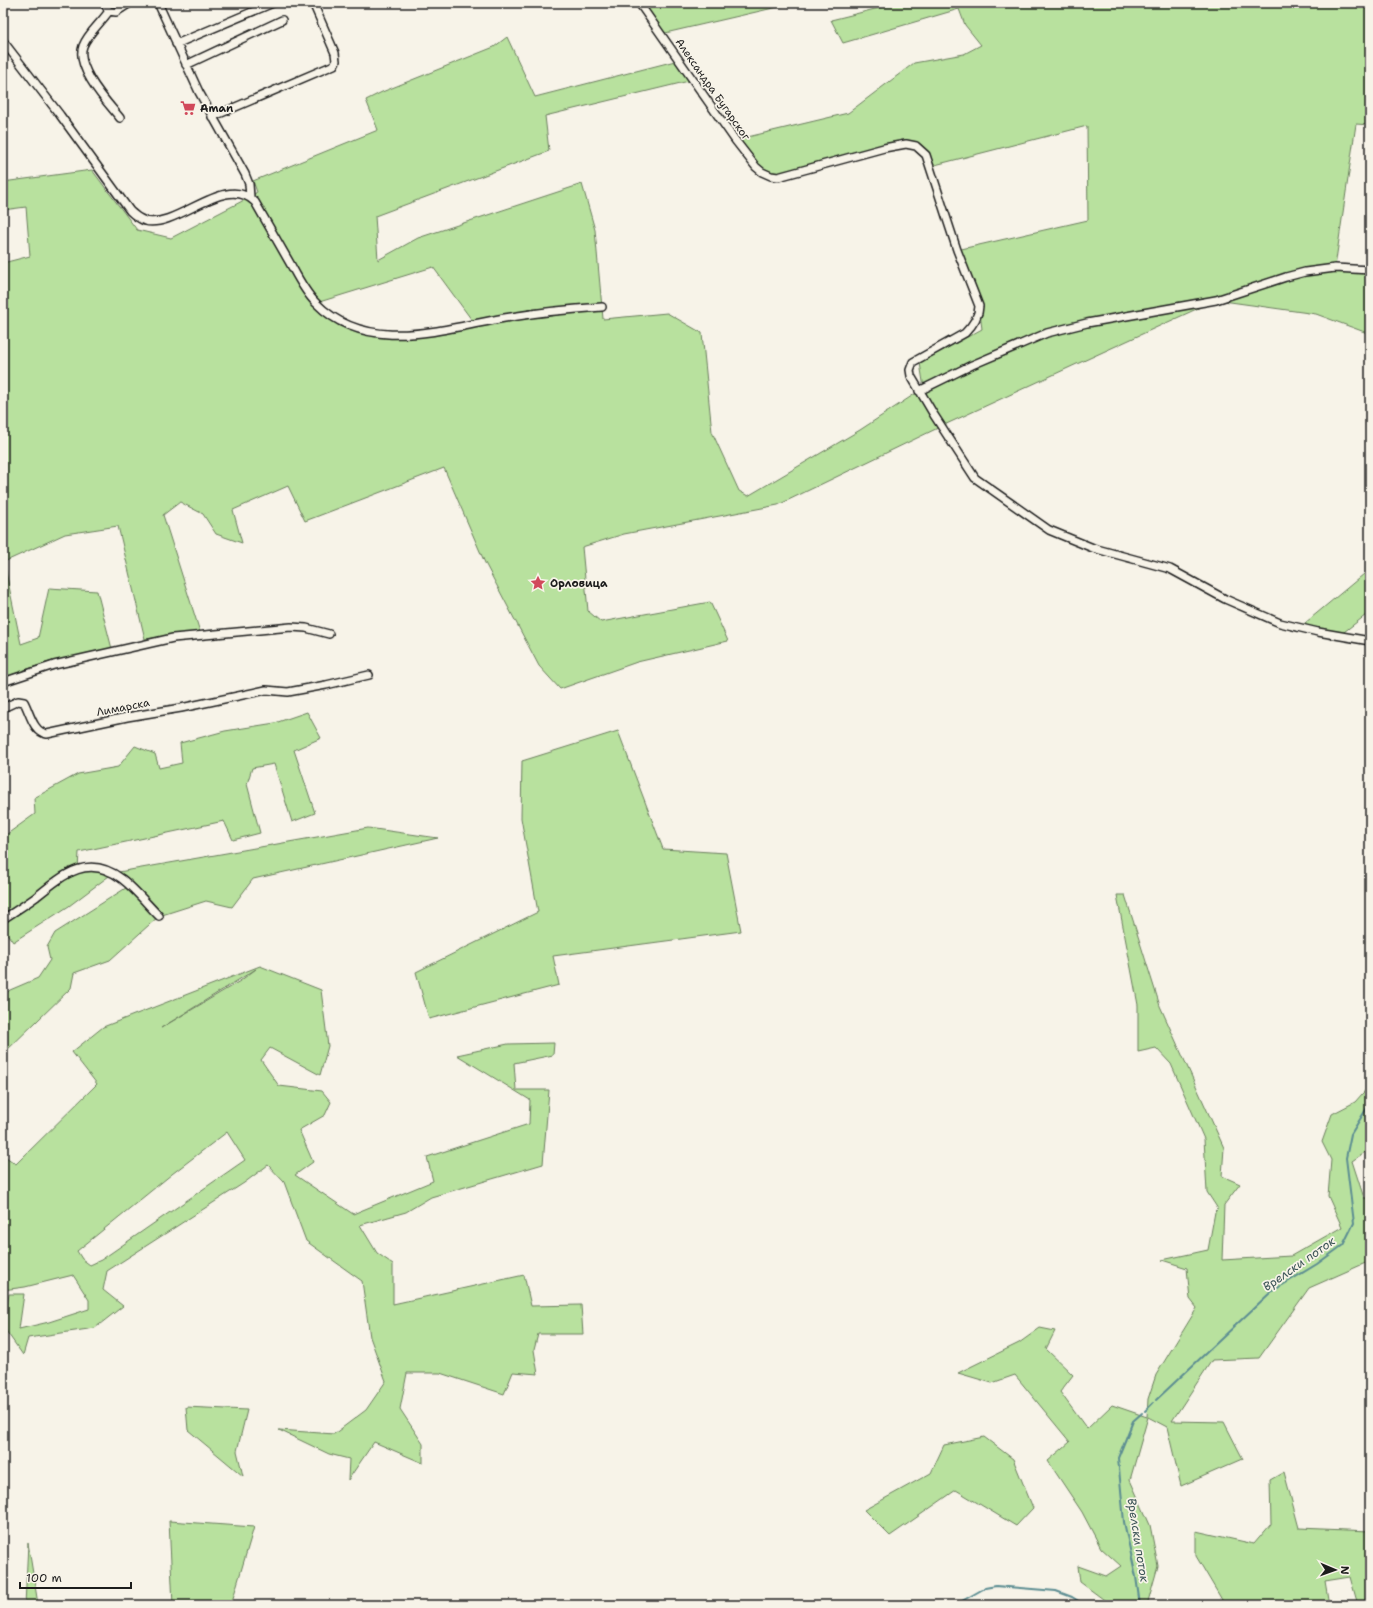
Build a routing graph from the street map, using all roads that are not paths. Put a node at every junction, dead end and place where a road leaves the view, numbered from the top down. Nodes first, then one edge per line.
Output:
1 (104, 3) edge
2 (130, 3) edge
3 (158, 3) edge
4 (273, 3) edge
5 (313, 3) edge
6 (639, 3) edge
7 (109, 11) junction
8 (282, 20) dead end
9 (3, 42) edge
10 (176, 44) junction
11 (186, 65) junction
12 (212, 117) junction
13 (120, 118) dead end
14 (250, 197) junction
15 (1370, 270) edge
16 (602, 307) dead end
17 (919, 391) junction
18 (329, 634) dead end
19 (1370, 641) edge
20 (369, 675) dead end
21 (3, 682) edge
22 (3, 708) edge
23 (159, 916) dead end
24 (3, 919) edge

1 - 7 street
2 - 7 street
3 - 10 street
4 - 10 street
5 - 12 street
6 - 17 street, Александра Бугарског
7 - 13 street
8 - 11 street
9 - 14 street
10 - 11 street
11 - 12 street
12 - 14 street
14 - 16 street
15 - 17 street
17 - 19 street
18 - 21 street
20 - 22 street, Лимарска
23 - 24 street

